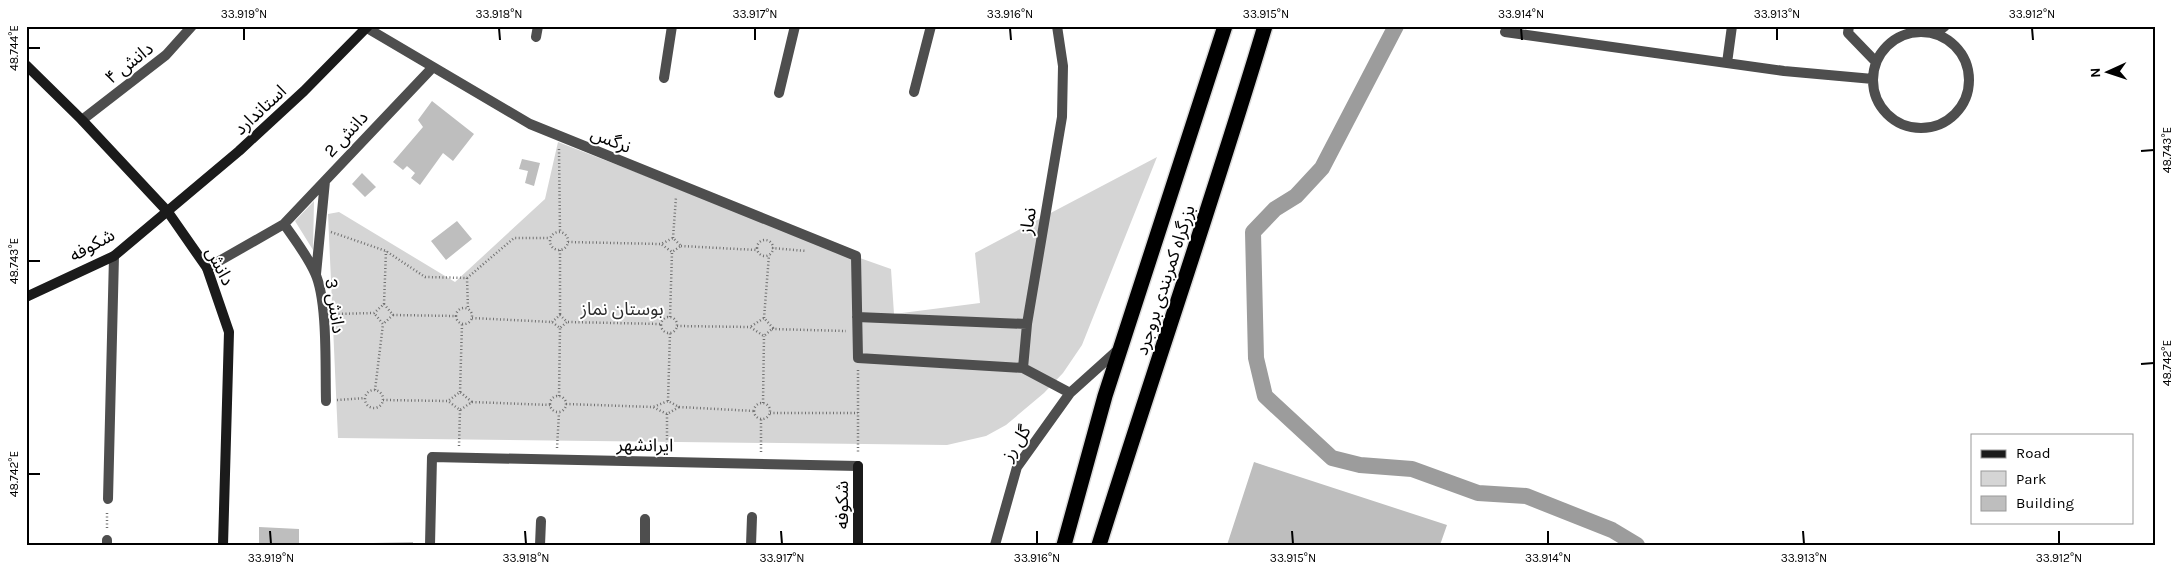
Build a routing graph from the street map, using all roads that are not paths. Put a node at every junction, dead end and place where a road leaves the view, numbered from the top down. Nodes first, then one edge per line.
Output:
1 (192, 26) edge
2 (672, 26) edge
3 (795, 26) edge
4 (931, 26) edge
5 (1057, 26) edge
6 (1226, 26) edge
7 (1265, 26) edge
8 (1732, 26) edge
9 (1848, 26) edge
10 (1945, 26) edge
11 (368, 27) edge
12 (1505, 32) dead end
13 (1935, 34) junction
14 (1876, 62) junction
15 (1727, 63) junction
16 (26, 65) edge
17 (433, 66) junction
18 (664, 78) dead end
19 (1873, 79) junction
20 (914, 92) dead end
21 (779, 93) dead end
22 (82, 120) junction
23 (325, 181) junction
24 (168, 212) junction
25 (284, 224) junction
26 (114, 256) junction
27 (207, 268) junction
28 (316, 275) junction
29 (26, 297) edge
30 (857, 317) junction
31 (1027, 324) junction
32 (1121, 347) junction
33 (1023, 368) junction
34 (1070, 393) junction
35 (326, 401) road end
36 (858, 466) joint
37 (108, 499) road end
38 (752, 517) dead end
39 (646, 519) dead end
40 (541, 522) dead end
41 (223, 545) edge
42 (430, 545) edge
43 (540, 545) edge
44 (645, 545) edge
45 (751, 545) edge
46 (858, 545) edge
47 (995, 545) edge
48 (1064, 545) edge
49 (1099, 545) edge

1 - 22 street, دانش ۴
2 - 18 street
3 - 21 street
4 - 20 street
5 - 31 street, نماز
6 - 32 highway, بزرگراه کمربندی بروجرد
7 - 49 highway, بزرگراه کمربندی بروجرد
8 - 15 street
9 - 14 street
10 - 13 street
11 - 17 street, نرگس
11 - 24 street, استاندارد
12 - 15 street
13 - 14 street
13 - 19 street
14 - 19 street
15 - 19 street
16 - 22 street, دانش
17 - 23 street, دانش 2
17 - 30 street, نرگس
22 - 24 street, دانش
23 - 25 street, دانش 2
23 - 28 street
24 - 26 street, شکوفه
24 - 27 street, دانش
25 - 27 street, دانش 2
25 - 28 street, دانش 3
26 - 29 street, شکوفه
26 - 37 street
27 - 41 street, دانش
28 - 35 street, دانش 3
30 - 31 street
30 - 33 street
31 - 33 street, نماز
32 - 34 street, گل رز
32 - 48 highway, بزرگراه کمربندی بروجرد
33 - 34 street
34 - 47 street, گل رز
36 - 42 street, ایرانشهر
36 - 46 street, شکوفه
38 - 45 street
39 - 44 street
40 - 43 street

